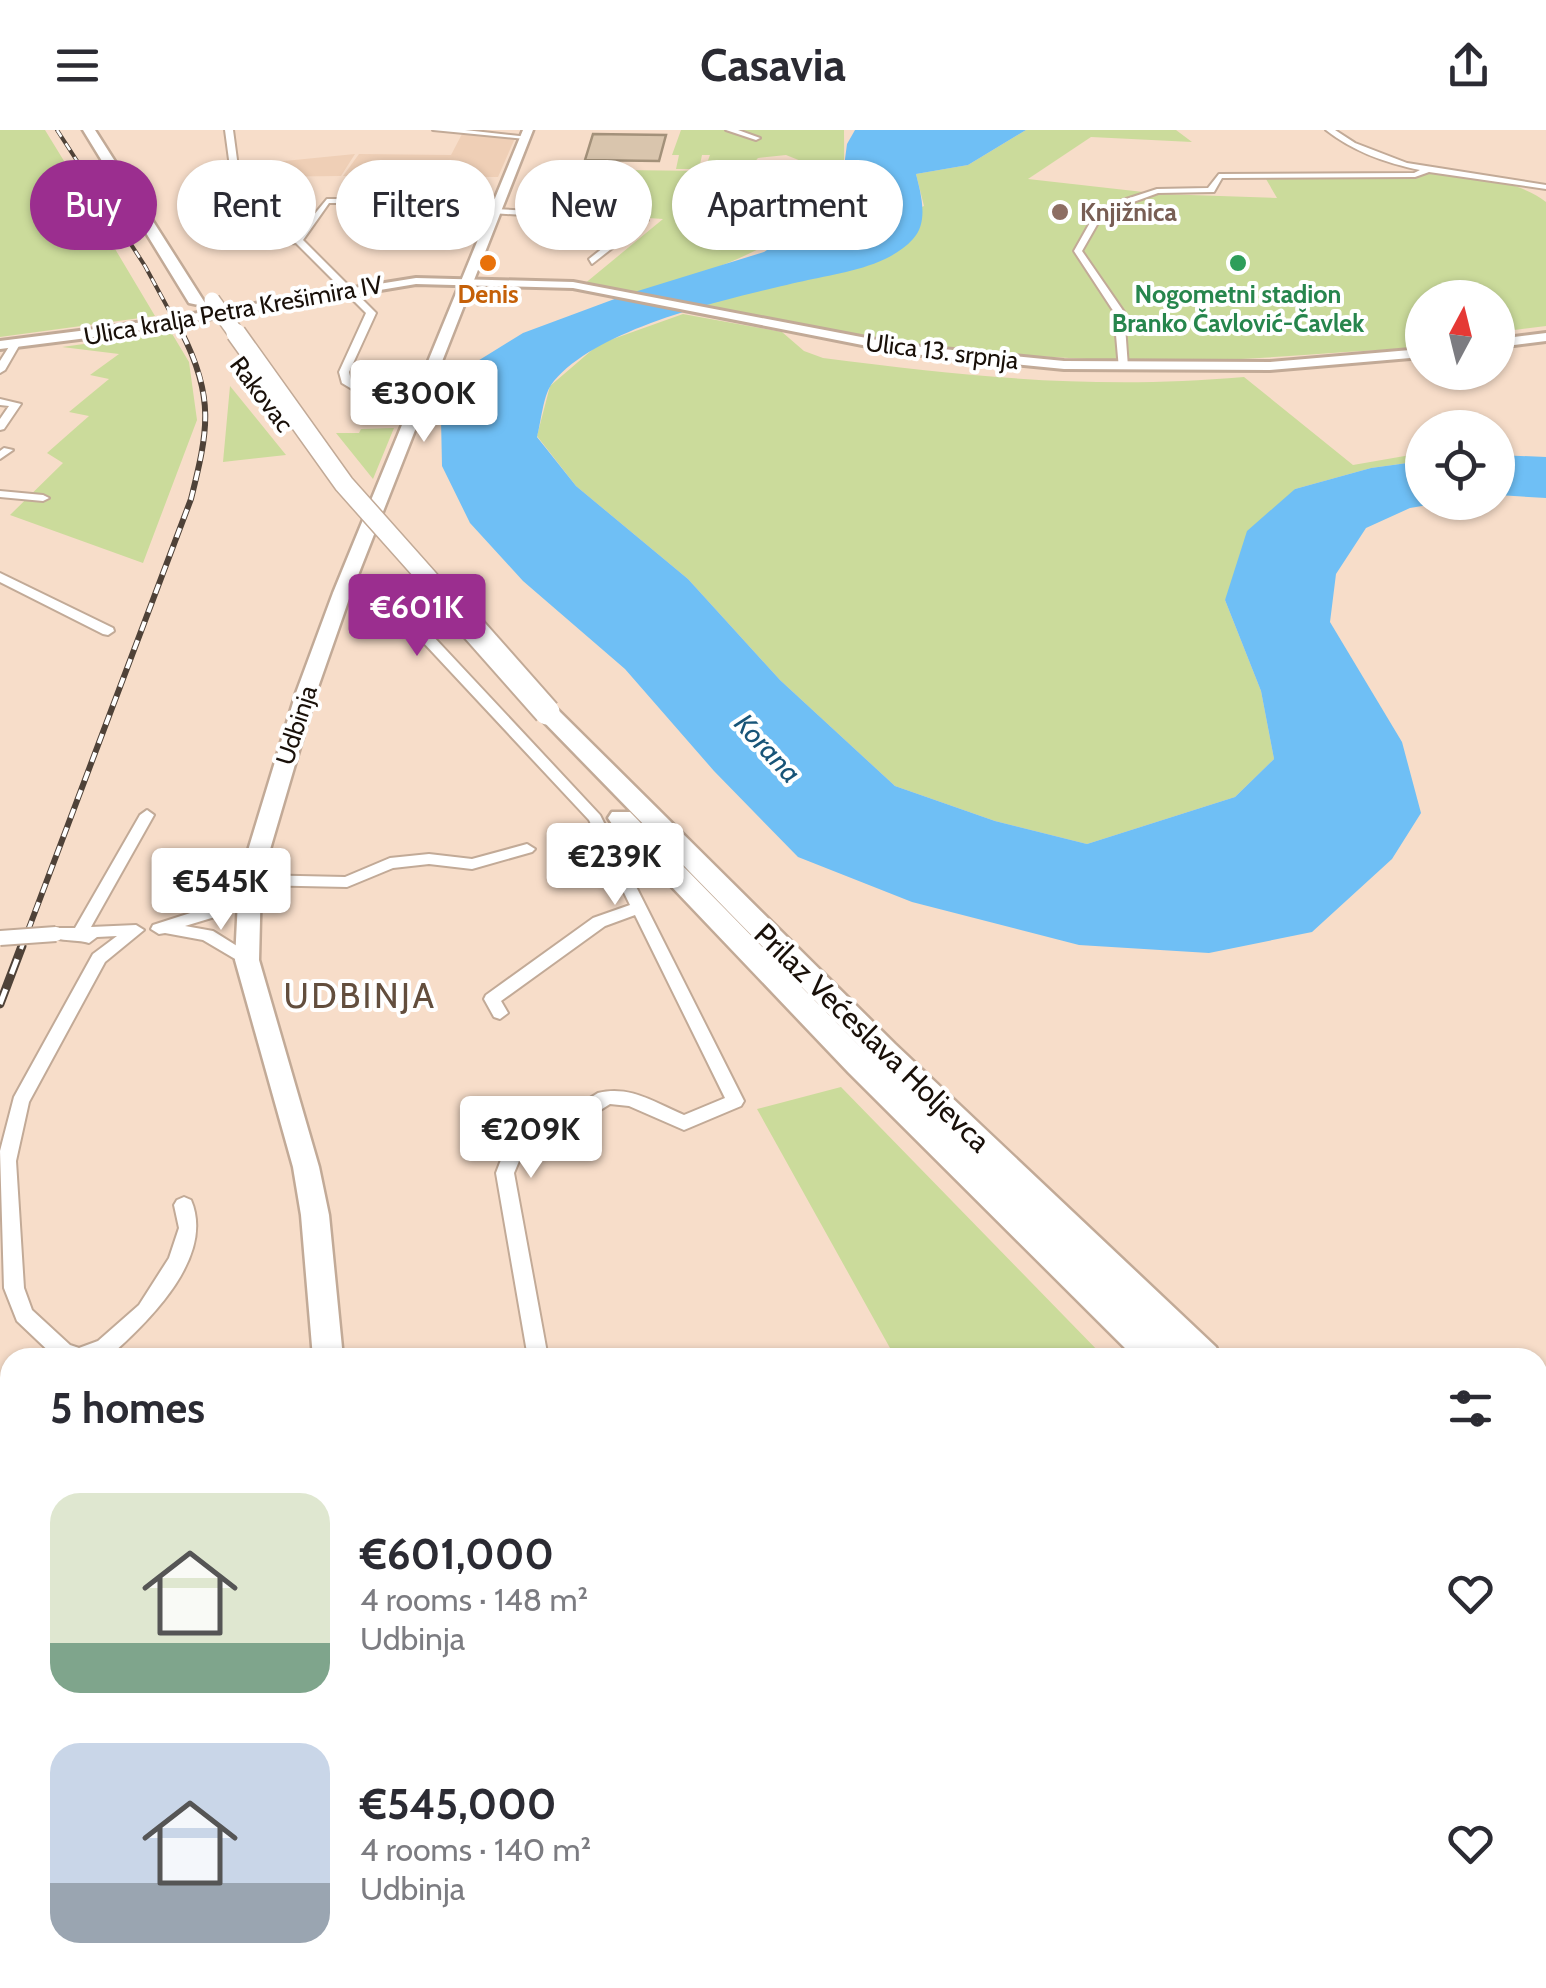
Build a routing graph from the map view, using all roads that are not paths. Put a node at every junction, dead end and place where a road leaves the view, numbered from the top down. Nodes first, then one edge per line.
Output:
1 (89, 130) edge
2 (104, 130) edge
3 (229, 130) edge
4 (437, 130) edge
5 (730, 130) edge
6 (1330, 130) edge
7 (494, 132) edge
8 (526, 134) edge
9 (756, 138) dead end
10 (233, 160) edge
11 (1434, 168) junction
12 (1546, 187) edge
13 (496, 206) junction
14 (316, 217) edge
15 (308, 250) edge
16 (592, 262) dead end
17 (466, 282) junction
18 (348, 290) junction
19 (205, 302) junction
20 (1546, 338) edge
21 (1515, 341) edge
22 (15, 344) junction
23 (0, 345) edge
24 (1405, 354) edge
25 (1123, 366) junction
26 (0, 370) edge
27 (422, 391) junction
28 (0, 402) edge
29 (0, 426) edge
30 (0, 494) edge
31 (43, 498) dead end
32 (0, 577) edge
33 (342, 594) junction
34 (108, 630) dead end
35 (537, 715) joint
36 (147, 815) dead end
37 (527, 848) dead end
38 (250, 880) junction
39 (640, 907) junction
40 (159, 929) junction
41 (136, 930) junction
42 (81, 933) junction
43 (0, 938) edge
44 (99, 958) junction
45 (247, 960) junction
46 (500, 1013) dead end
47 (872, 1058) junction
48 (184, 1205) dead end
49 (60, 1348) edge
50 (105, 1348) edge
51 (327, 1348) edge
52 (536, 1348) edge
53 (1149, 1348) edge
54 (1192, 1348) edge

1 - 19 highway
2 - 19 highway
3 - 10 street
4 - 7 street
5 - 9 street
6 - 11 street
7 - 8 street
8 - 13 main road
11 - 12 street
11 - 25 street
13 - 14 street
13 - 16 street
13 - 17 main road
15 - 18 street
17 - 18 street, Ulica kralja Petra Krešimira IV
17 - 25 street, Ulica 13. srpnja
17 - 27 main road
18 - 22 street, Ulica kralja Petra Krešimira IV
18 - 27 street
19 - 35 highway, Rakovac
20 - 21 street
22 - 23 street, Ulica kralja Petra Krešimira IV
22 - 26 street
24 - 25 street, Ulica 13. srpnja
27 - 33 main road
28 - 29 street
30 - 31 street
32 - 34 street
33 - 38 main road, Udbinja
33 - 39 street
35 - 47 highway, Prilaz Većeslava Holjevca
36 - 42 street
37 - 38 street
38 - 40 street
38 - 45 main road, Udbinja
39 - 46 street
39 - 52 street
40 - 41 street
40 - 45 street
41 - 42 street
41 - 44 street
42 - 43 street, bridge
42 - 44 street
44 - 49 street
45 - 51 main road, Udbinja
47 - 53 highway, Prilaz Većeslava Holjevca
47 - 54 highway, Prilaz Većeslava Holjevca
48 - 50 street

